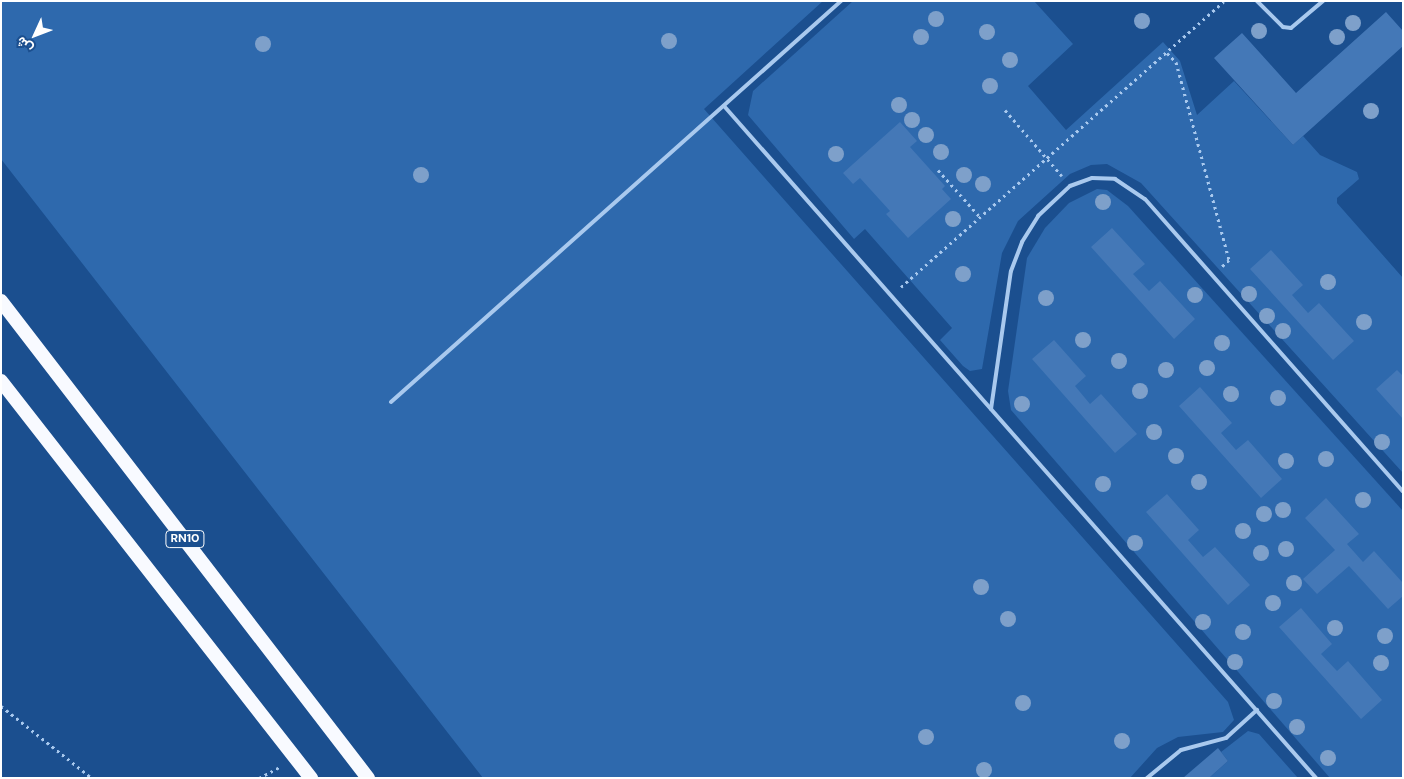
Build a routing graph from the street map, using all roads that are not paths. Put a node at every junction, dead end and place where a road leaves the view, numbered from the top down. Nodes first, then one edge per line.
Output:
1 (841, 1) edge
2 (1257, 1) edge
3 (1323, 1) edge
4 (724, 106) junction
5 (1, 301) edge
6 (1, 381) edge
7 (390, 402) dead end
8 (991, 410) junction
9 (1403, 492) edge
10 (1257, 710) junction
11 (311, 778) edge
12 (368, 778) edge
13 (1147, 778) edge
14 (1316, 778) edge

1 - 4 lane
2 - 3 lane
4 - 7 lane
4 - 8 lane
5 - 12 highway, RN10
6 - 11 highway
8 - 9 lane
8 - 10 lane
10 - 13 lane
10 - 14 lane

